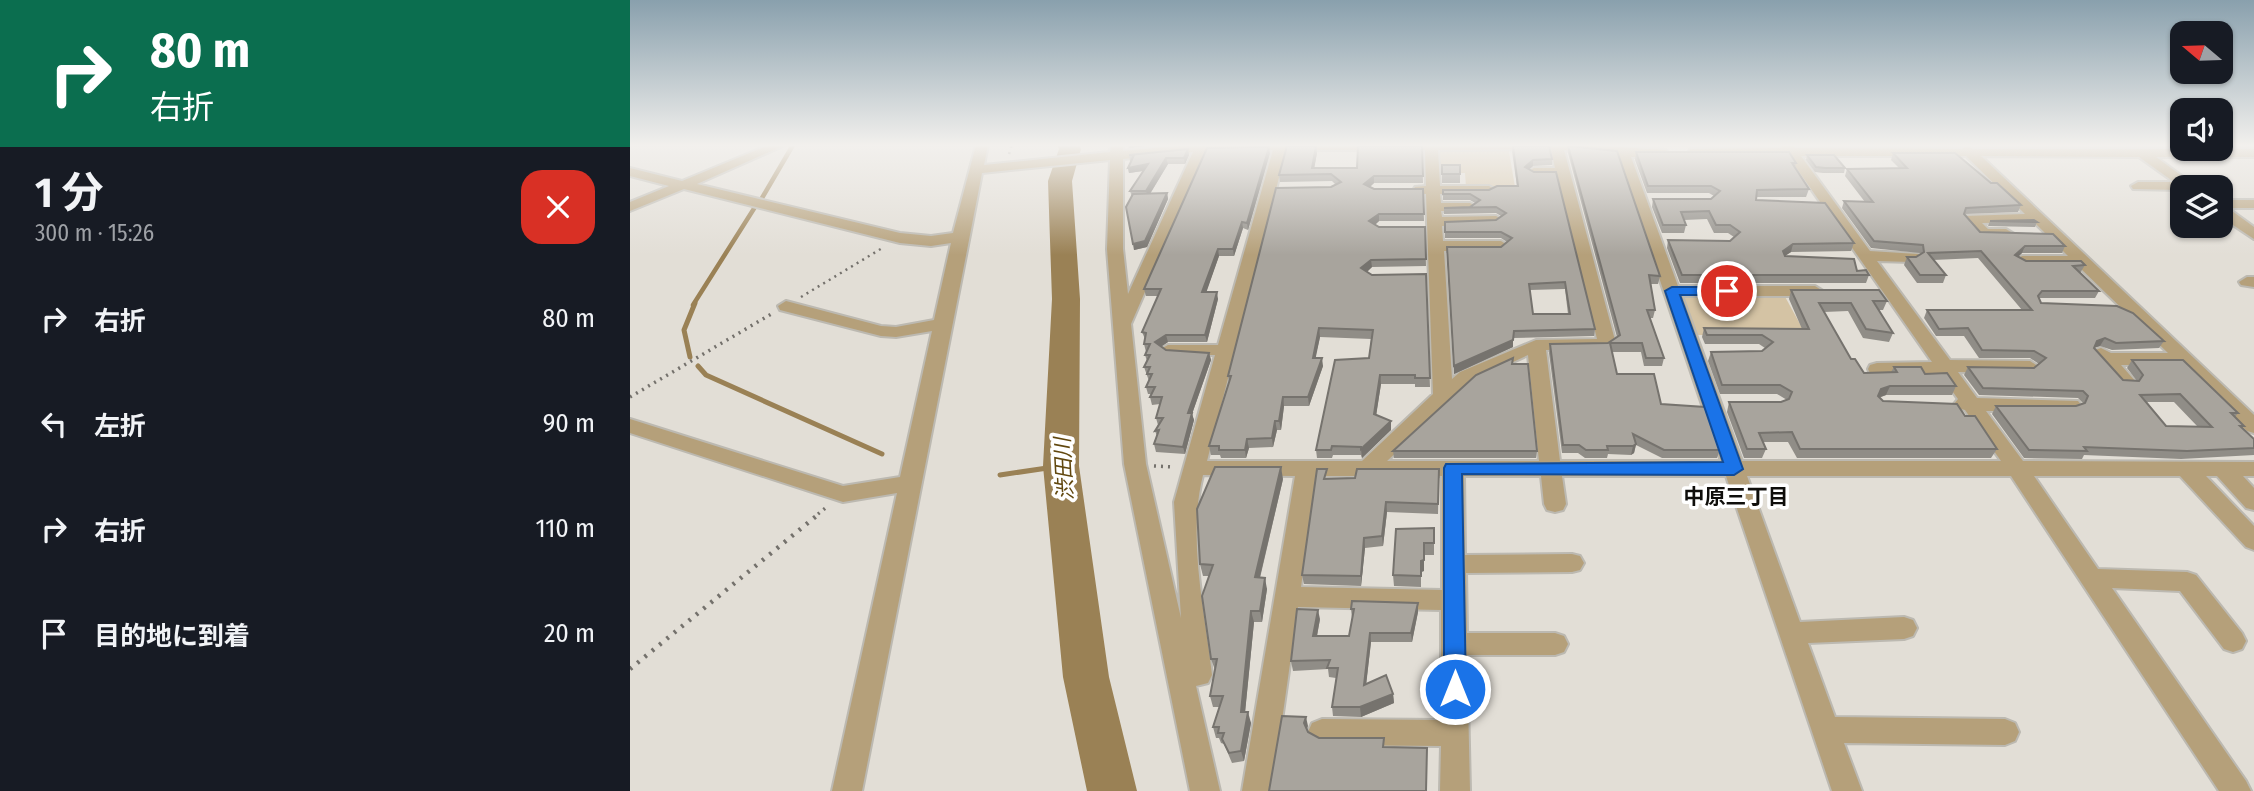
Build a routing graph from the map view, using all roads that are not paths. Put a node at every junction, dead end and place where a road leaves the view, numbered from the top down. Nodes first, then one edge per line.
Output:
1 (674, 182) edge
2 (688, 182) edge
3 (972, 182) edge
4 (1119, 182) edge
5 (1185, 182) edge
6 (1277, 182) edge
7 (1432, 182) edge
8 (1566, 182) edge
9 (1638, 182) edge
10 (1815, 182) edge
11 (2000, 182) edge
12 (683, 184) junction
13 (2138, 186) dead end
14 (2170, 186) edge
15 (1409, 190) edge
16 (1489, 190) edge
17 (2233, 204) edge
18 (2254, 204) edge
19 (630, 206) edge
20 (1471, 206) edge
21 (1810, 210) edge
22 (1835, 210) junction
23 (2038, 218) junction
24 (2233, 219) edge
25 (1433, 220) junction
26 (1496, 220) edge
27 (2254, 234) edge
28 (2056, 235) junction
29 (960, 237) junction
30 (1502, 248) edge
31 (1912, 257) edge
32 (1870, 258) junction
33 (1844, 260) edge
34 (2022, 261) edge
35 (2083, 261) junction
36 (1746, 273) edge
37 (1672, 291) junction
38 (1755, 291) junction
39 (1838, 291) edge
40 (1866, 291) edge
41 (1893, 291) junction
42 (2105, 305) edge
43 (786, 306) road end
44 (2129, 306) junction
45 (943, 324) junction
46 (1122, 324) junction
47 (1536, 345) junction
48 (1226, 350) junction
49 (1168, 351) edge
50 (2185, 359) junction
51 (1945, 367) junction
52 (2031, 367) edge
53 (1877, 369) dead end
54 (2127, 382) edge
55 (1443, 396) junction
56 (1711, 403) junction
57 (1737, 403) edge
58 (1947, 404) edge
59 (1972, 404) junction
60 (2071, 405) edge
61 (630, 426) edge
62 (2254, 426) edge
63 (1368, 467) junction
64 (2016, 467) junction
65 (1194, 468) junction
66 (1307, 468) junction
67 (1453, 468) junction
68 (1549, 468) junction
69 (2185, 468) junction
70 (2222, 468) junction
71 (1734, 469) junction
72 (2254, 469) edge
73 (911, 483) junction
74 (2254, 502) edge
75 (1555, 503) dead end
76 (2254, 541) edge
77 (1572, 563) dead end
78 (1454, 564) junction
79 (2092, 578) junction
80 (1285, 597) junction
81 (1454, 600) junction
82 (1903, 628) dead end
83 (1791, 633) junction
84 (2233, 641) dead end
85 (1454, 644) junction
86 (1555, 644) dead end
87 (1199, 675) dead end
88 (1825, 730) junction
89 (1322, 732) dead end
90 (2005, 732) dead end
91 (1455, 733) junction
92 (847, 791) edge
93 (1205, 791) edge
94 (1257, 791) edge
95 (1455, 791) edge
96 (1847, 791) edge
97 (2236, 791) edge

1 - 12 street
2 - 12 street
3 - 29 street
4 - 46 street
5 - 46 street
6 - 48 street
7 - 25 street
8 - 47 street
9 - 37 street
10 - 22 street
11 - 23 street
12 - 19 street
12 - 29 street
13 - 14 street
15 - 25 street
16 - 25 street
17 - 18 street
20 - 25 street
21 - 22 street
22 - 32 street
23 - 28 street
23 - 28 street
24 - 27 street
25 - 26 street
25 - 30 street
25 - 55 street
28 - 35 street
29 - 45 street
31 - 32 street
32 - 33 street
32 - 41 street
34 - 35 street
35 - 44 street
36 - 38 street
37 - 38 street
37 - 56 street
38 - 39 street
40 - 41 street
41 - 51 street
42 - 44 street
43 - 45 street
44 - 50 street
45 - 73 street
46 - 93 street
47 - 55 street
47 - 68 street
48 - 49 street
48 - 65 street
50 - 54 street
50 - 62 street
51 - 52 street
51 - 53 street
51 - 59 street
55 - 63 street
56 - 57 street
56 - 71 street
58 - 59 street
59 - 60 street
59 - 64 street
61 - 73 street
63 - 66 street
63 - 67 street
64 - 69 street
64 - 71 street
64 - 79 street
65 - 66 street
65 - 87 street
66 - 80 street
67 - 68 street
67 - 78 street
68 - 71 street
68 - 75 street
69 - 70 street
69 - 76 street
70 - 72 street
70 - 74 street
71 - 83 street
73 - 92 street
77 - 78 street
78 - 81 street
79 - 84 street
79 - 97 street
80 - 81 street
80 - 94 street
81 - 85 street
82 - 83 street
83 - 88 street
85 - 86 street
85 - 91 street
88 - 90 street
88 - 96 street
89 - 91 street
91 - 95 street

